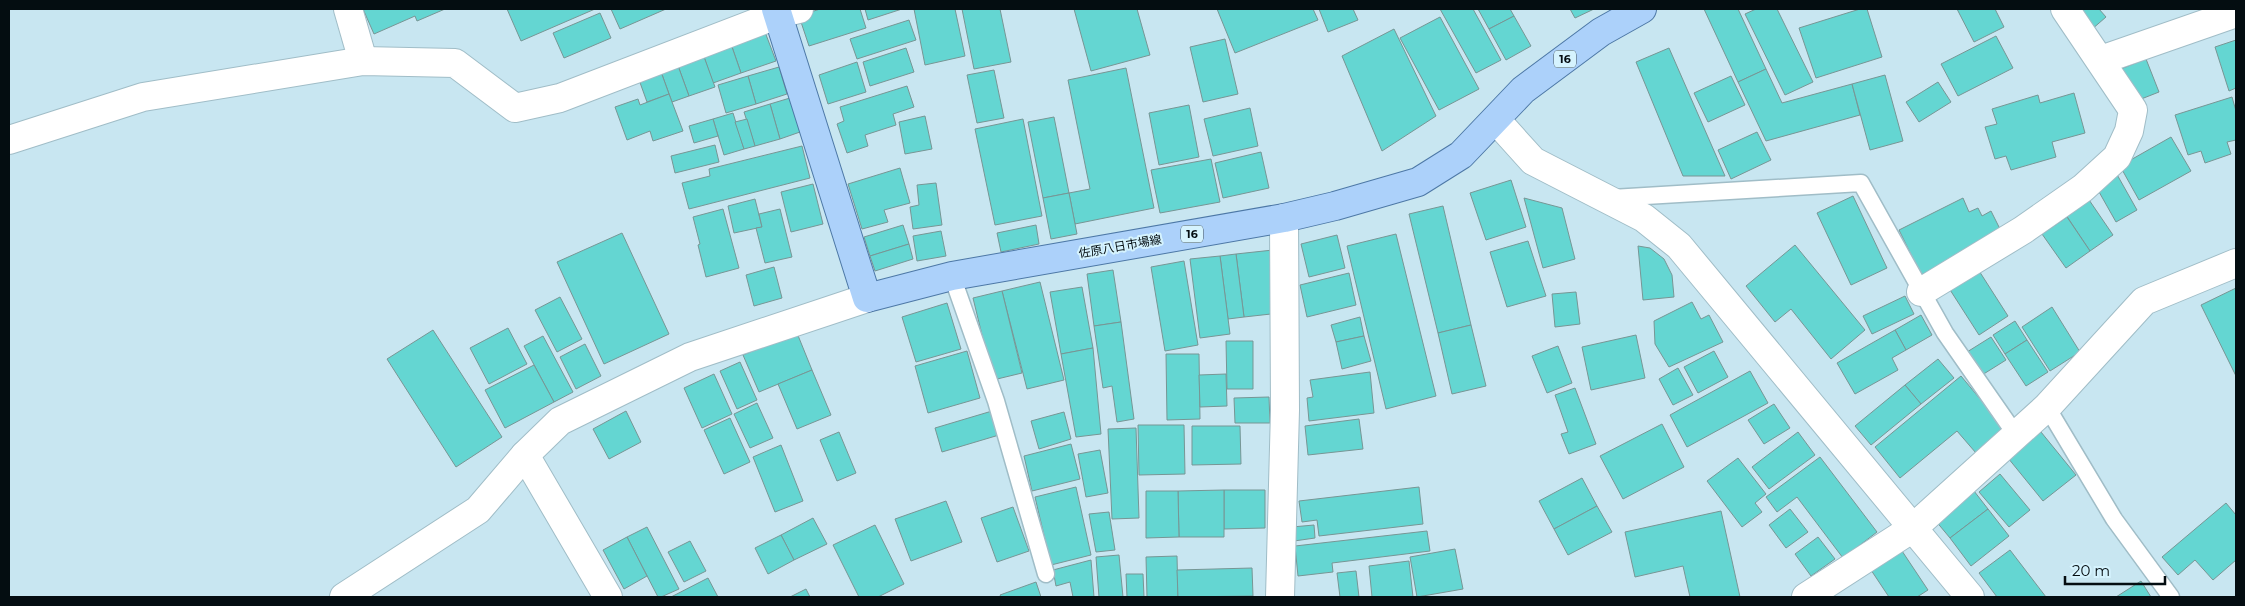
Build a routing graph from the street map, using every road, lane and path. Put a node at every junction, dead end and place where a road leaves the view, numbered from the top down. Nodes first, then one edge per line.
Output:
1 (348, 9) edge
2 (1642, 9) edge
3 (2065, 9) edge
4 (784, 11) edge
5 (2236, 13) edge
6 (2101, 60) junction
7 (363, 61) junction
8 (1496, 120) junction
9 (9, 140) edge
10 (1605, 198) junction
11 (1284, 218) junction
12 (2236, 263) edge
13 (952, 276) junction
14 (1921, 292) junction
15 (867, 298) junction
16 (2047, 407) junction
17 (2016, 435) junction
18 (525, 455) junction
19 (1913, 528) junction
20 (1046, 574) dead end
21 (344, 597) edge
22 (608, 597) edge
23 (1280, 597) edge
24 (1806, 597) edge
25 (1970, 597) edge
26 (2171, 597) edge

1 - 7 street
2 - 8 main road, 佐原八日市場線 / 16
3 - 6 street
4 - 7 street
4 - 15 main road
5 - 6 street
6 - 14 street
7 - 9 street
8 - 10 street
8 - 11 main road, 佐原八日市場線 / 16
10 - 14 lane
10 - 19 street
11 - 13 main road, 佐原八日市場線 / 16
11 - 23 street
12 - 16 street
13 - 15 main road, 佐原八日市場線 / 16
13 - 20 lane
14 - 17 lane
15 - 18 street
16 - 17 street
16 - 26 lane
17 - 19 street
18 - 21 street
18 - 22 street
19 - 24 street
19 - 25 street

